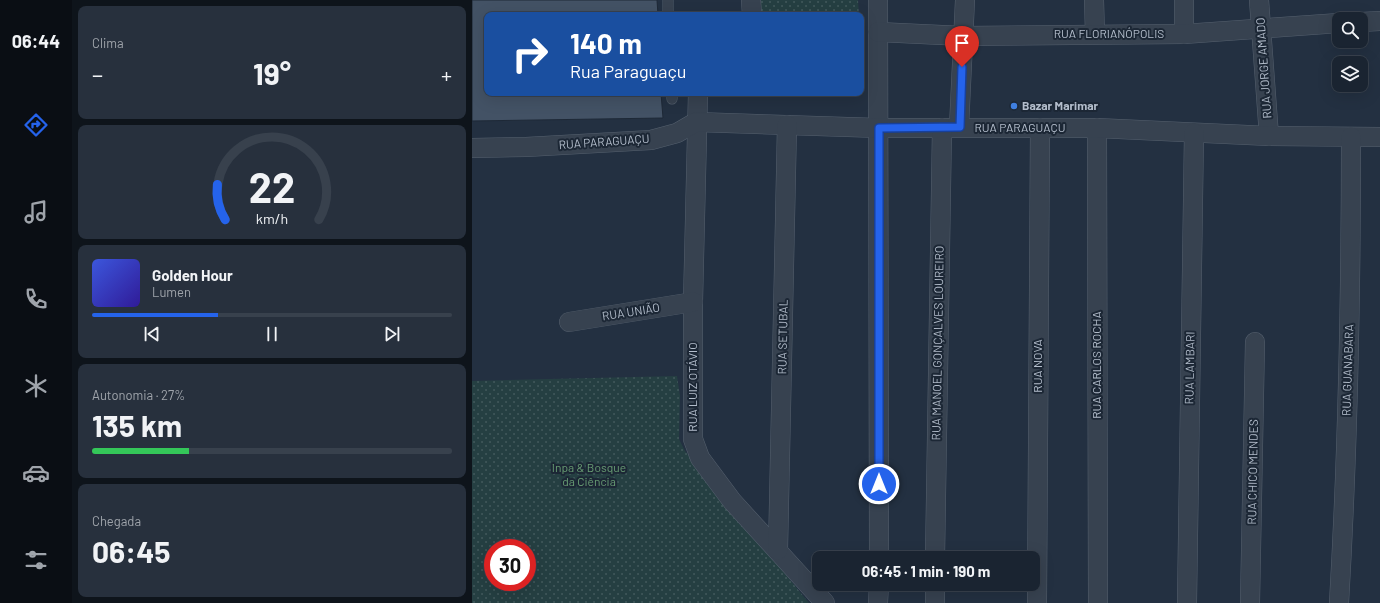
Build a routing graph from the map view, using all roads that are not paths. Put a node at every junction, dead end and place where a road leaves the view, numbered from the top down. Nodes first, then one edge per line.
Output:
1 (668, 0) edge
2 (751, 0) edge
3 (878, 0) edge
4 (965, 0) edge
5 (1094, 0) edge
6 (1184, 0) edge
7 (1260, 0) edge
8 (668, 12) edge
9 (752, 12) edge
10 (1380, 21) edge
11 (1368, 22) edge
12 (1332, 23) edge
13 (1261, 28) junction
14 (878, 32) junction
15 (1095, 34) junction
16 (1184, 34) junction
17 (963, 36) junction
18 (698, 96) edge
19 (696, 122) junction
20 (787, 124) junction
21 (879, 128) junction
22 (951, 128) junction
23 (1040, 128) junction
24 (1097, 128) junction
25 (1194, 133) junction
26 (1269, 136) junction
27 (1380, 136) edge
28 (1351, 137) junction
29 (472, 148) edge
30 (692, 302) junction
31 (569, 322) dead end
32 (1255, 342) dead end
33 (778, 550) junction
34 (879, 551) edge
35 (935, 551) edge
36 (879, 591) edge
37 (935, 591) edge
38 (825, 603) edge
39 (878, 603) edge
40 (935, 603) edge
41 (1036, 603) edge
42 (1098, 603) edge
43 (1187, 603) edge
44 (1250, 603) edge
45 (1339, 603) edge

1 - 8 lane
2 - 9 street
3 - 14 street
4 - 17 street, RUA MANOEL GONÇALVES LOUREIRO
5 - 15 street
6 - 16 street
7 - 13 street, RUA JORGE AMADO
10 - 11 street
12 - 13 street, RUA FLORIANÓPOLIS
13 - 16 street, RUA FLORIANÓPOLIS
13 - 26 street, RUA JORGE AMADO
14 - 17 street, RUA FLORIANÓPOLIS
14 - 21 street
15 - 16 street, RUA FLORIANÓPOLIS
15 - 17 street, RUA FLORIANÓPOLIS
17 - 22 street, RUA MANOEL GONÇALVES LOUREIRO
18 - 19 street, RUA LUIZ OTÁVIO
19 - 20 street, RUA PARAGUAÇU
19 - 29 street, RUA PARAGUAÇU
19 - 30 street, RUA LUIZ OTÁVIO
20 - 21 street, RUA PARAGUAÇU
20 - 33 street, RUA SETUBAL
21 - 22 street, RUA PARAGUAÇU
21 - 34 street
22 - 23 street, RUA PARAGUAÇU
22 - 35 street, RUA MANOEL GONÇALVES LOUREIRO
23 - 24 street, RUA PARAGUAÇU
23 - 41 street, RUA NOVA
24 - 25 street, RUA PARAGUAÇU
24 - 42 street, RUA CARLOS ROCHA
25 - 26 street, RUA PARAGUAÇU
25 - 43 street, RUA LAMBARI
26 - 28 street, RUA PARAGUAÇU
27 - 28 street, RUA PARAGUAÇU
28 - 45 street, RUA GUANABARA
30 - 31 street, RUA UNIÃO
30 - 33 street, RUA LUIZ OTÁVIO
32 - 44 street, RUA CHICO MENDES
33 - 38 street, RUA LUIZ OTÁVIO
36 - 39 street
37 - 40 street

